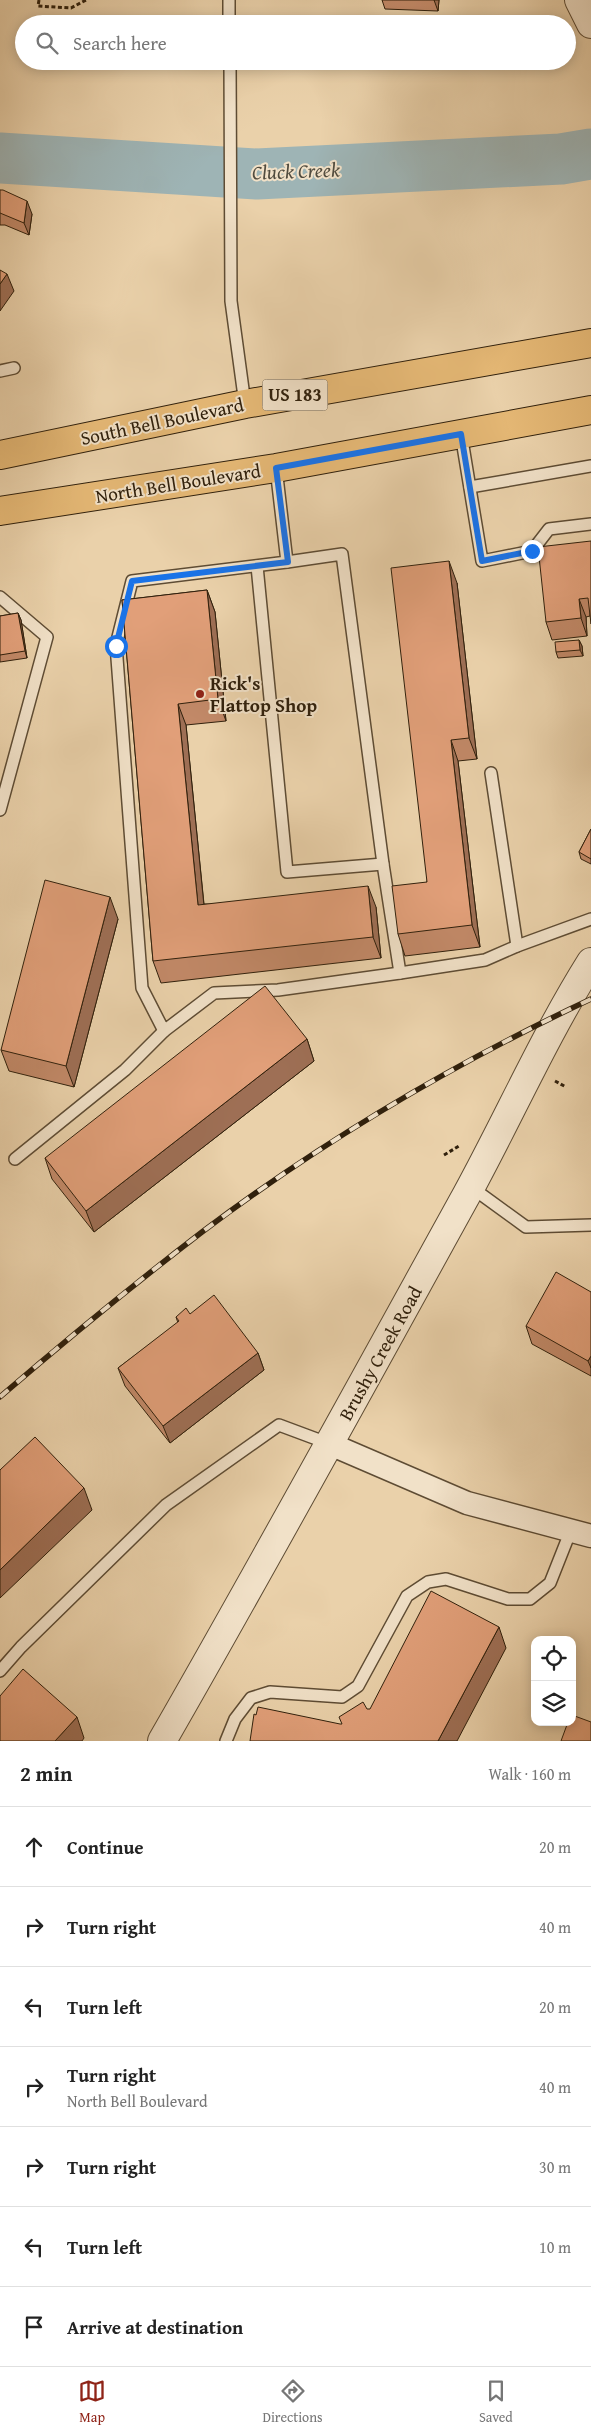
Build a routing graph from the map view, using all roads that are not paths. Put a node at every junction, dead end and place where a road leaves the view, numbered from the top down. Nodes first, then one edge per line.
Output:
1 (229, 0) edge
2 (579, 0) edge
3 (230, 15) edge
4 (591, 24) edge
5 (230, 70) edge
6 (591, 342) edge
7 (14, 368) dead end
8 (0, 371) edge
9 (245, 404) junction
10 (591, 410) edge
11 (461, 434) junction
12 (0, 455) edge
13 (591, 466) edge
14 (276, 468) junction
15 (470, 488) junction
16 (0, 511) edge
17 (591, 524) edge
18 (288, 562) junction
19 (257, 566) junction
20 (0, 598) edge
21 (491, 773) dead end
22 (0, 810) edge
23 (383, 864) junction
24 (591, 920) edge
25 (517, 946) junction
26 (591, 962) edge
27 (400, 973) junction
28 (164, 1032) junction
29 (15, 1159) dead end
30 (471, 1187) junction
31 (591, 1225) edge
32 (330, 1444) junction
33 (581, 1533) edge
34 (0, 1671) edge
35 (162, 1741) edge
36 (226, 1741) edge

1 - 3 lane
2 - 4 street
5 - 9 lane
6 - 9 main road, South Bell Boulevard / US 183
7 - 8 lane
9 - 12 main road, South Bell Boulevard / US 183
10 - 11 main road, North Bell Boulevard
11 - 14 main road, North Bell Boulevard
11 - 15 lane
13 - 15 lane
14 - 16 main road, North Bell Boulevard
14 - 18 lane
15 - 17 lane
18 - 19 lane
18 - 23 lane
19 - 23 lane
19 - 28 lane
20 - 22 lane
21 - 25 lane
23 - 27 lane
24 - 25 lane
25 - 27 lane
26 - 30 street, Brushy Creek Road
27 - 28 lane
28 - 29 lane
30 - 31 lane
30 - 32 street, Brushy Creek Road
32 - 33 street
32 - 34 lane
32 - 35 street, Brushy Creek Road
33 - 36 lane

